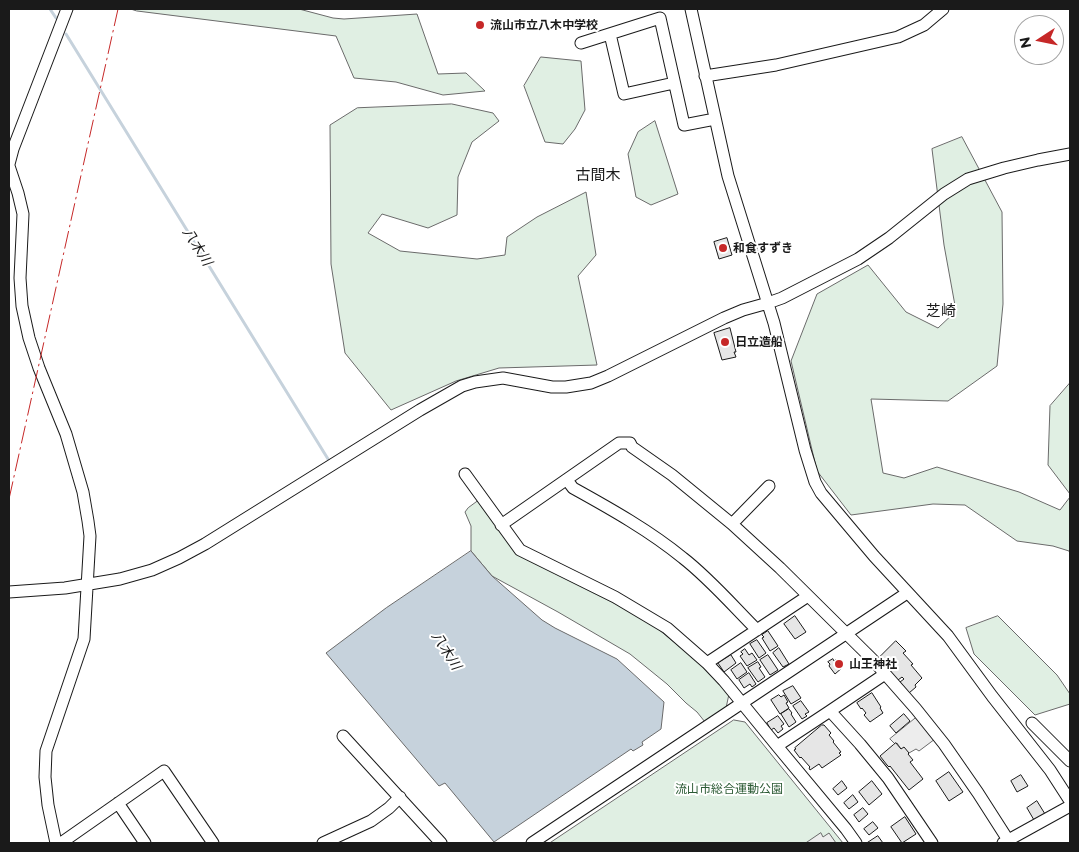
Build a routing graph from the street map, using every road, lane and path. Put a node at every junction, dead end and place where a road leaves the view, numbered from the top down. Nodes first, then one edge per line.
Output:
1 (67, 9) edge
2 (691, 9) edge
3 (943, 9) edge
4 (610, 34) junction
5 (581, 43) dead end
6 (705, 76) junction
7 (674, 83) junction
8 (715, 119) junction
9 (1070, 154) edge
10 (9, 165) edge
11 (768, 303) junction
12 (465, 474) dead end
13 (567, 480) junction
14 (769, 486) dead end
15 (732, 524) junction
16 (501, 525) junction
17 (86, 584) junction
18 (9, 592) edge
19 (907, 593) junction
20 (808, 596) junction
21 (757, 630) junction
22 (846, 633) junction
23 (708, 663) junction
24 (885, 674) junction
25 (741, 703) junction
26 (830, 711) junction
27 (1032, 722) dead end
28 (344, 736) dead end
29 (776, 746) junction
30 (1070, 761) edge
31 (400, 797) junction
32 (1070, 802) edge
33 (118, 803) junction
34 (1070, 806) edge
35 (437, 842) edge
36 (1007, 842) edge
37 (56, 843) edge
38 (60, 843) edge
39 (145, 843) edge
40 (213, 843) edge
41 (323, 843) edge
42 (532, 843) edge
43 (856, 843) edge
44 (932, 843) edge

1 - 10 street
2 - 6 street
3 - 6 street
4 - 5 street
4 - 7 street
4 - 7 street
6 - 8 street
7 - 8 street
8 - 11 street
9 - 11 street
10 - 17 street
11 - 17 street
11 - 19 street
12 - 16 street
13 - 15 street
13 - 16 street
13 - 21 street
14 - 15 street
15 - 20 street
16 - 23 street
17 - 18 street
17 - 37 street
19 - 22 street
19 - 32 street
20 - 21 street
20 - 22 street
21 - 23 street
22 - 24 street
22 - 25 street
23 - 25 street
24 - 26 street
24 - 36 street
25 - 29 street
25 - 42 street
26 - 29 street
26 - 44 street
27 - 30 street
28 - 31 street
29 - 43 street
31 - 35 street
31 - 41 street
33 - 38 street
33 - 39 street
33 - 40 street
34 - 36 street

